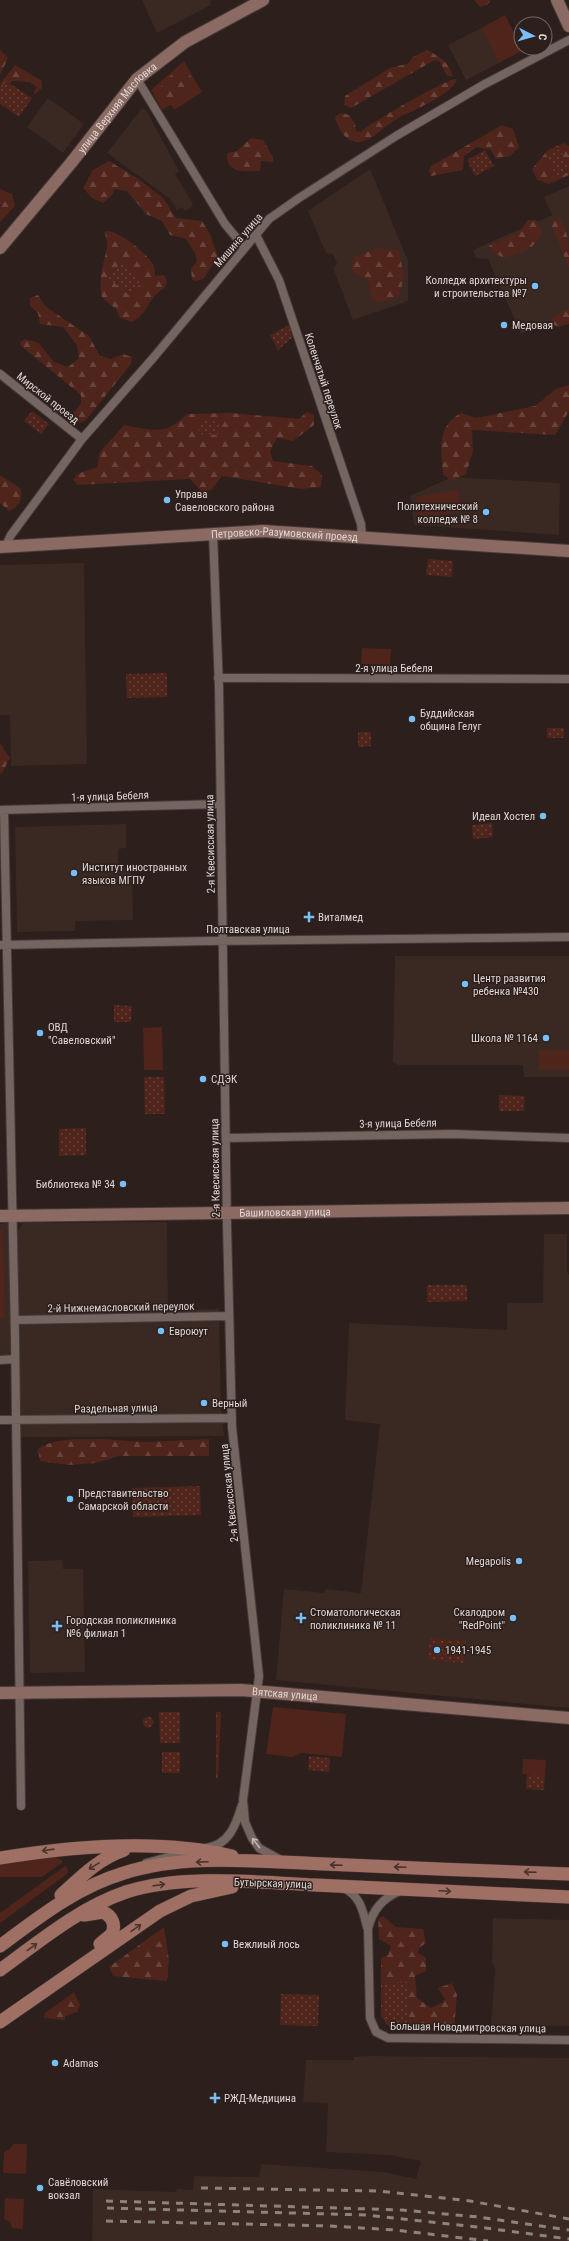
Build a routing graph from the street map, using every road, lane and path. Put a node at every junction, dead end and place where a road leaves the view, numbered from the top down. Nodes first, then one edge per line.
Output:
1 (263, 0) edge
2 (557, 0) edge
3 (569, 26) edge
4 (569, 40) edge
5 (137, 79) junction
6 (256, 235) junction
7 (0, 248) edge
8 (245, 248) junction
9 (0, 374) edge
10 (82, 439) junction
11 (213, 534) junction
12 (362, 537) junction
13 (2, 547) edge
14 (569, 551) edge
15 (218, 678) junction
16 (569, 680) edge
17 (220, 804) junction
18 (2, 810) edge
19 (569, 937) edge
20 (223, 940) junction
21 (4, 945) edge
22 (226, 1138) junction
23 (569, 1138) edge
24 (569, 1208) edge
25 (227, 1212) junction
26 (6, 1216) edge
27 (229, 1316) junction
28 (15, 1320) junction
29 (15, 1359) junction
30 (0, 1360) edge
31 (232, 1418) junction
32 (0, 1420) edge
33 (16, 1420) junction
34 (258, 1691) junction
35 (0, 1692) edge
36 (20, 1692) junction
37 (569, 1718) edge
38 (243, 1800) junction
39 (21, 1806) dead end
40 (143, 1847) junction
41 (199, 1849) junction
42 (0, 1858) edge
43 (255, 1862) junction
44 (289, 1863) junction
45 (125, 1872) junction
46 (569, 1874) edge
47 (257, 1882) junction
48 (339, 1886) junction
49 (406, 1889) junction
50 (569, 1897) edge
51 (39, 1918) junction
52 (71, 1919) junction
53 (368, 1929) junction
54 (0, 1946) edge
55 (0, 1970) edge
56 (0, 2012) edge
57 (0, 2022) edge
58 (569, 2040) edge

1 - 5 street, улица Верхняя Масловка
2 - 3 street
4 - 6 street, Мишина улица
5 - 7 street, улица Верхняя Масловка
5 - 8 street
6 - 8 street, Мишина улица
6 - 12 street, Коленчатый переулок
8 - 10 street, Мишина улица
9 - 10 street, Мирской проезд
10 - 13 street, Мишина улица
11 - 12 street, Петровско-Разумовский проезд
11 - 13 street, Петровско-Разумовский проезд
11 - 15 street, 2-я Квесисская улица
12 - 14 street, Петровско-Разумовский проезд
15 - 16 street, 2-я улица Бебеля
15 - 17 street, 2-я Квесисская улица
17 - 18 street, 1-я улица Бебеля
17 - 20 street, 2-я Квесисская улица
18 - 21 street
19 - 20 street, Полтавская улица
20 - 21 street, Полтавская улица
20 - 22 street, 2-я Квесисская улица
21 - 26 street
22 - 23 street, 3-я улица Бебеля
22 - 25 street, 2-я Квесисская улица
24 - 25 street, Башиловская улица
25 - 26 street, Башиловская улица
25 - 27 street, 2-я Квесисская улица
26 - 28 street
27 - 28 street, 2-й Нижнемасловский переулок
27 - 31 street, 2-я Квесисская улица
28 - 29 street
29 - 30 street
29 - 33 street
31 - 33 street, Раздельная улица
31 - 34 street, 2-я Квесисская улица
32 - 33 street, Раздельная улица
33 - 36 street
34 - 36 street, Вятская улица
34 - 37 street, Вятская улица
34 - 38 street, 2-я Квесисская улица
35 - 36 street, Вятская улица
36 - 39 street
38 - 41 street, 2-я Квесисская улица
44 -> 38 street, 2-я Квесисская улица
40 - 41 main road
40 -> 42 main road
40 -> 51 main road
41 - 43 main road
41 - 45 street, 2-я Квесисская улица
43 - 44 main road, Бутырская улица
43 -> 45 main road, Бутырская улица
46 -> 44 main road, Бутырская улица
45 - 51 main road, Бутырская улица
47 - 48 main road, Бутырская улица
52 -> 47 main road, Бутырская улица
57 -> 47 main road
48 - 49 main road, Бутырская улица
48 - 53 street, Большая Новодмитровская улица
49 -> 50 main road, Бутырская улица
49 - 53 street, Большая Новодмитровская улица
51 - 54 main road, Бутырская улица
55 -> 52 main road, Бутырская улица
52 - 56 main road
53 - 58 street, Большая Новодмитровская улица

